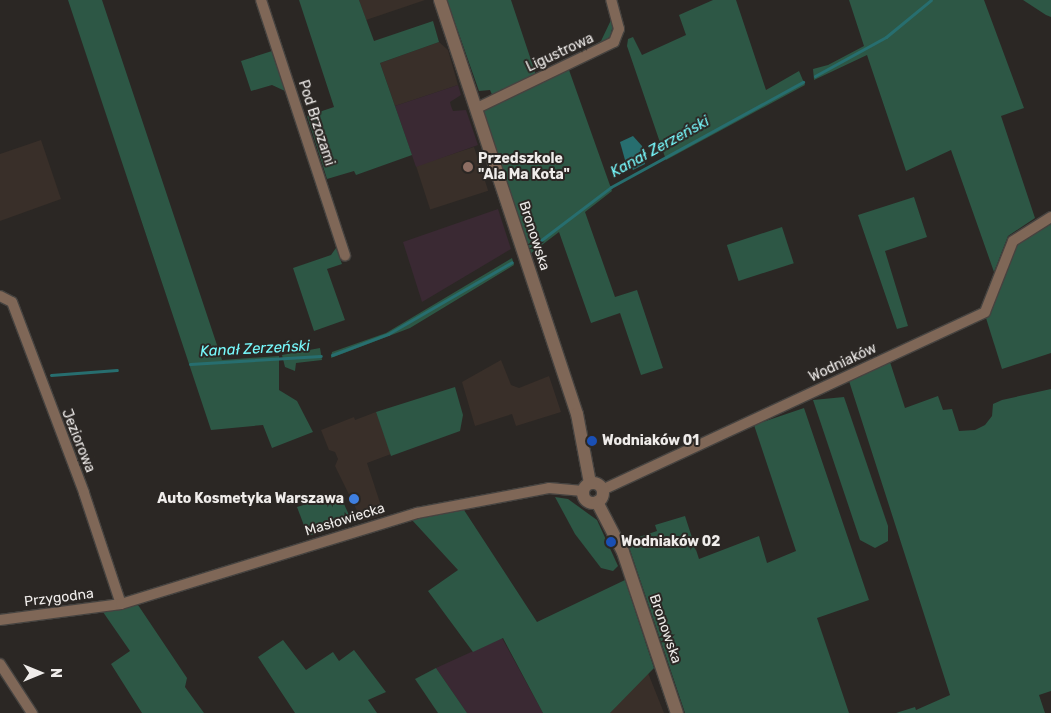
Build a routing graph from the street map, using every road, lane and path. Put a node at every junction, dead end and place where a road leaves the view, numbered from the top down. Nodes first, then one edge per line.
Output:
1 (261, 0) edge
2 (440, 0) edge
3 (611, 0) edge
4 (476, 108) junction
5 (1051, 217) edge
6 (345, 256) dead end
7 (0, 296) edge
8 (586, 487) junction
9 (600, 496) junction
10 (121, 604) junction
11 (0, 620) edge
12 (0, 664) edge
13 (32, 713) edge
14 (677, 713) edge

1 - 6 street, Pod Brzozami
2 - 4 street, Bronowska
3 - 4 street, Ligustrowa
4 - 8 street, Bronowska
5 - 9 street, Wodniaków
7 - 10 street, Jeziorowa
8 - 9 street
8 - 9 street, Bronowska
8 - 10 street, Masłowiecka
9 - 14 street, Bronowska
10 - 11 street, Przygodna
12 - 13 street

